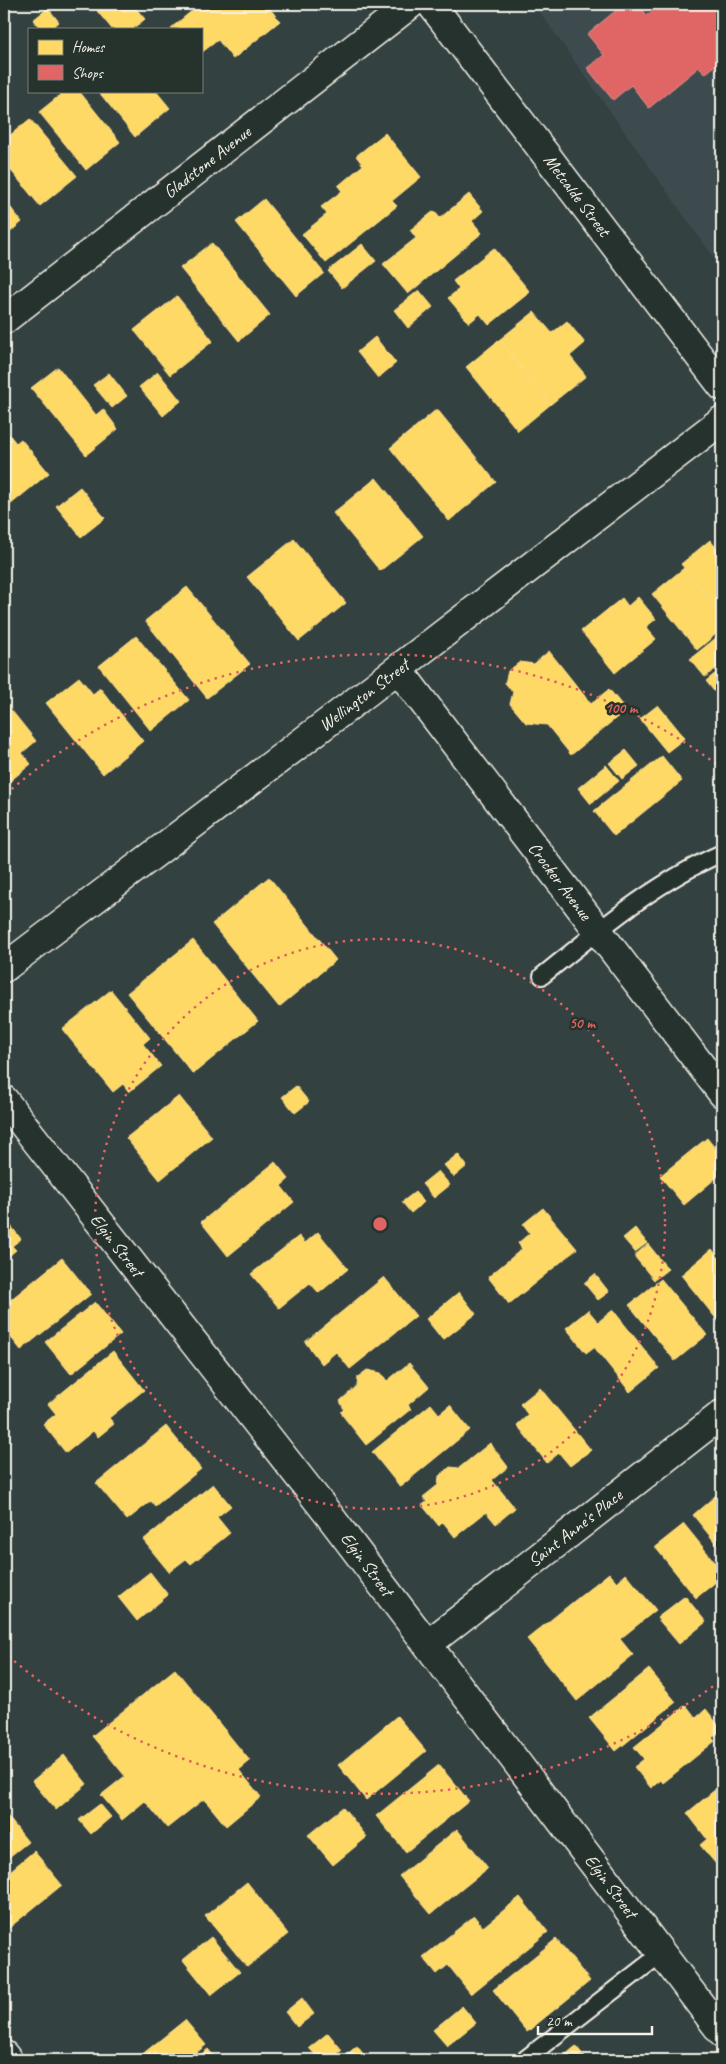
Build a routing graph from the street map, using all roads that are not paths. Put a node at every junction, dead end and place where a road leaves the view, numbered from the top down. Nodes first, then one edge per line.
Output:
1 (411, 4) edge
2 (431, 4) edge
3 (4, 320) edge
4 (722, 386) edge
5 (722, 420) edge
6 (398, 669) junction
7 (722, 852) edge
8 (598, 931) junction
9 (4, 968) edge
10 (542, 976) dead end
11 (722, 1094) edge
12 (4, 1100) edge
13 (722, 1414) edge
14 (428, 1644) junction
15 (662, 1953) junction
16 (722, 2033) edge
17 (4, 2055) edge
18 (8, 2060) edge
19 (524, 2060) edge

1 - 3 street, Gladstone Avenue
2 - 4 street, Metcalde Street
5 - 6 street, Wellington Street
6 - 8 street, Crocker Avenue
6 - 9 street, Wellington Street
7 - 8 lane
8 - 10 lane
8 - 11 street, Crocker Avenue
12 - 14 street, Elgin Street
13 - 14 street, Saint Anne's Place
14 - 15 street, Elgin Street
15 - 16 street, Elgin Street
15 - 19 lane
17 - 18 street

